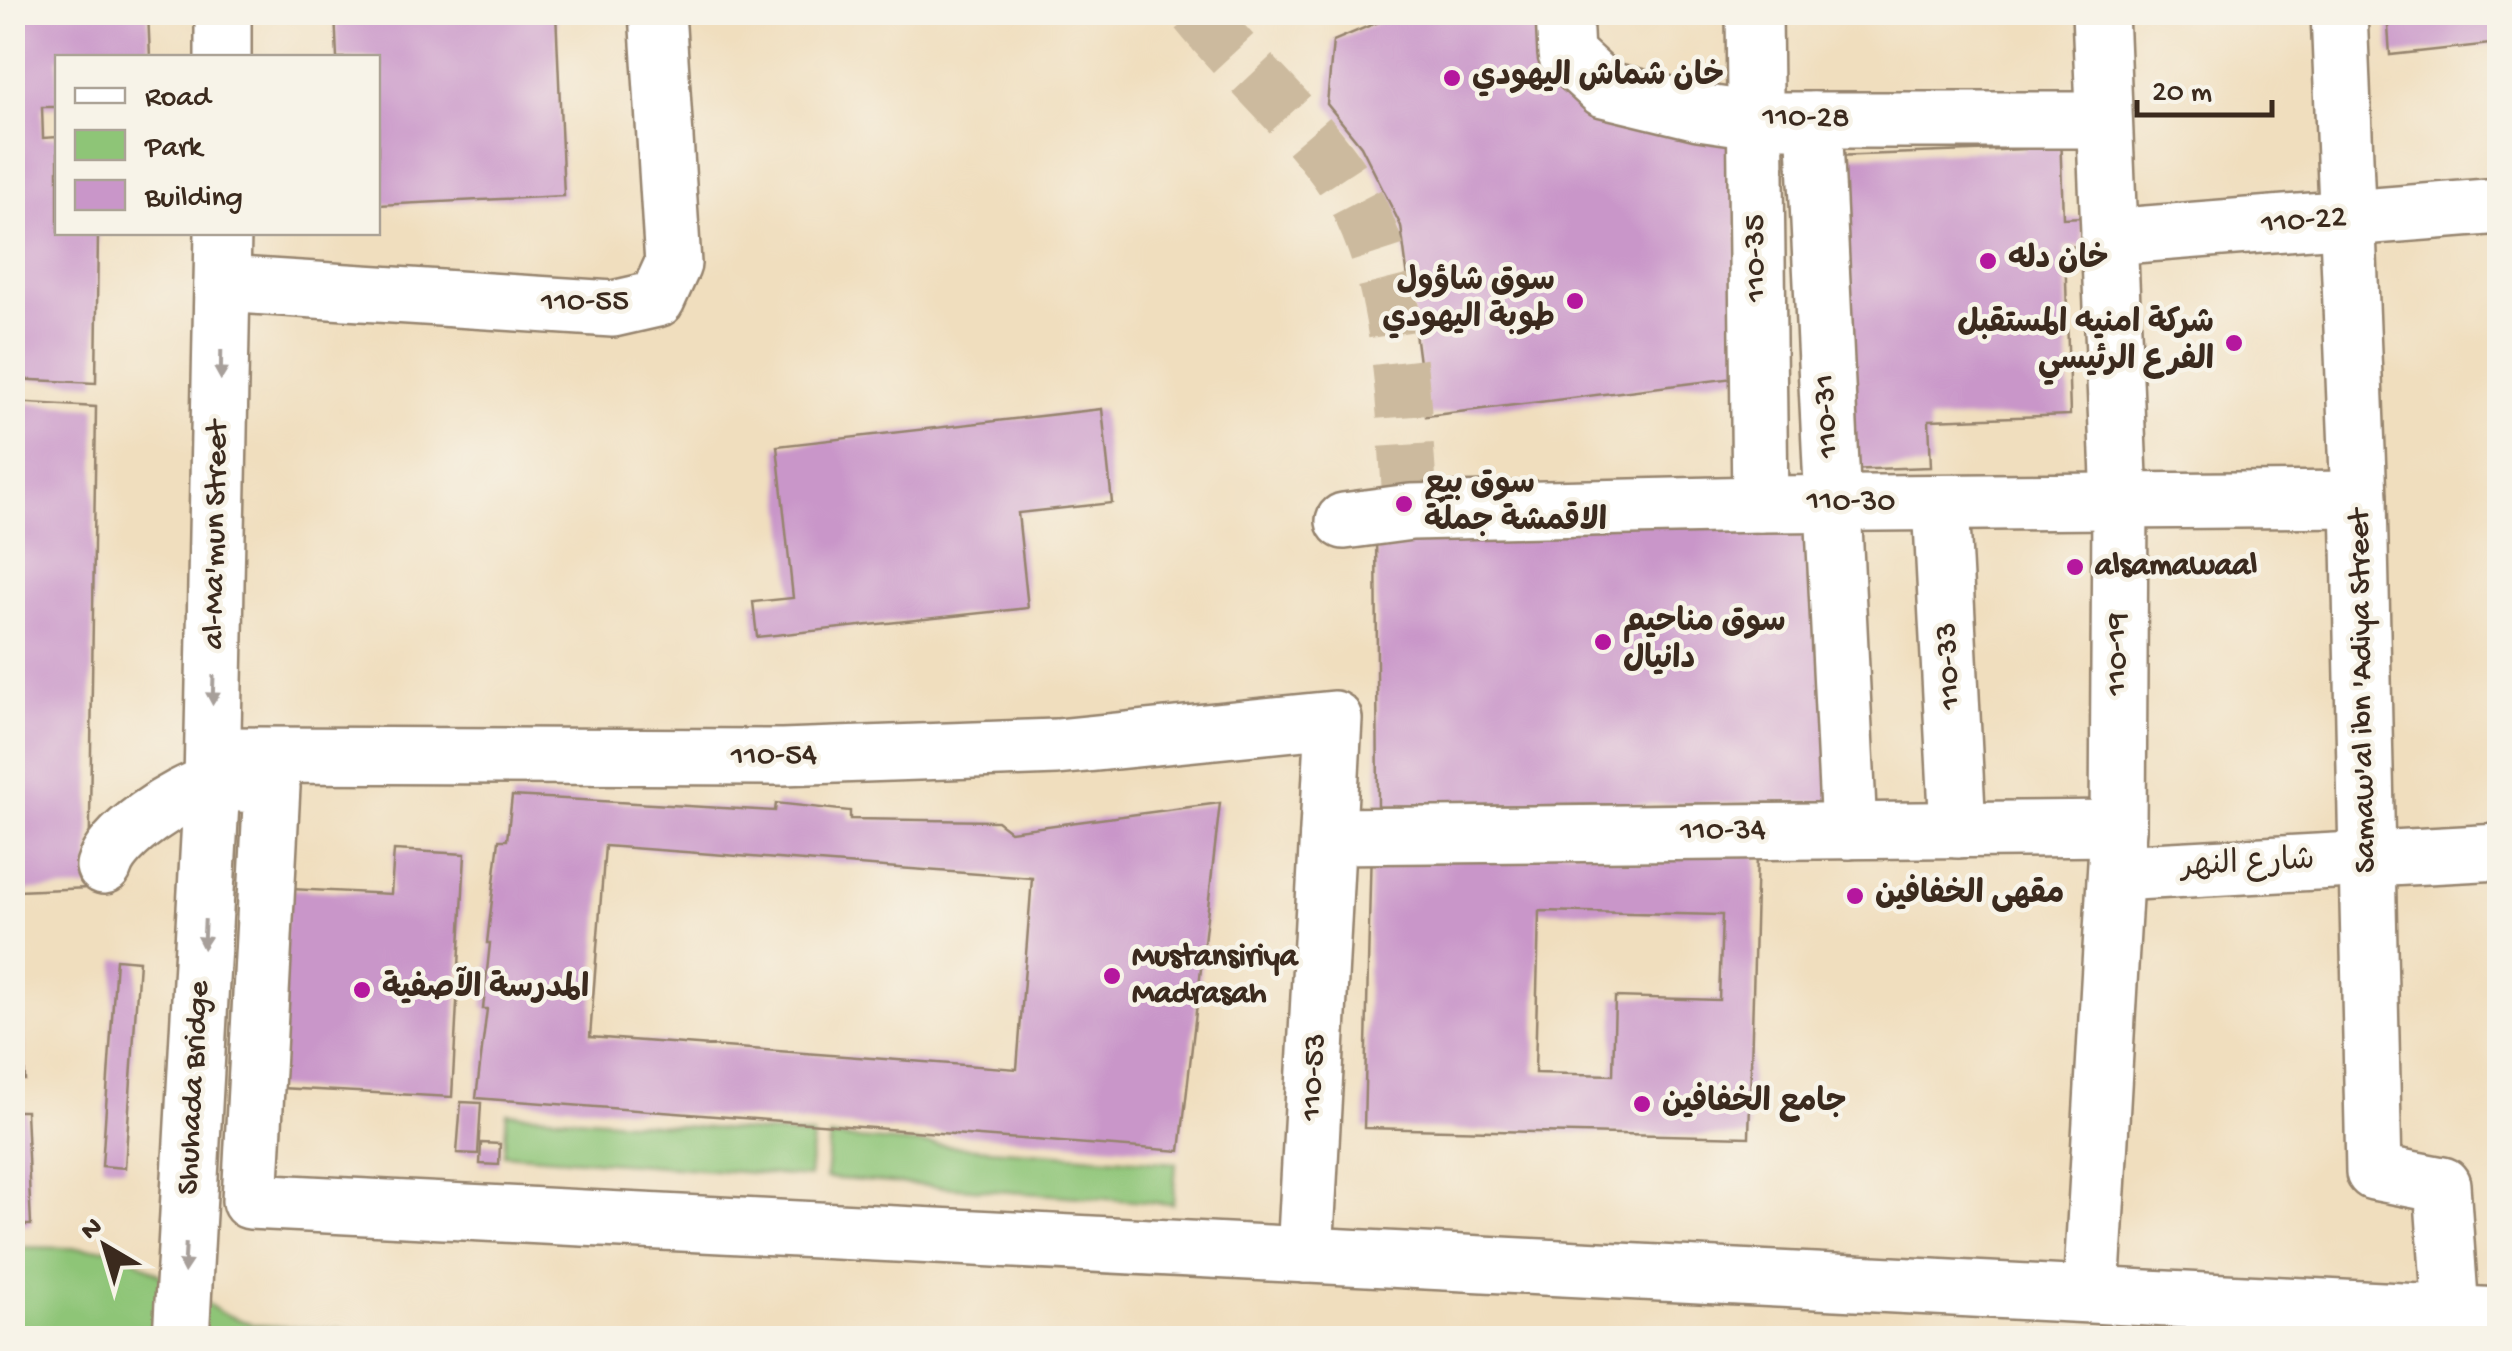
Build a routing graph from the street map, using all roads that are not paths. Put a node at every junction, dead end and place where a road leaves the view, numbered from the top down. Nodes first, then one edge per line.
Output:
1 (223, 12) edge
2 (657, 12) edge
3 (1564, 12) edge
4 (1754, 12) edge
5 (2100, 12) edge
6 (2338, 12) edge
7 (223, 55) edge
8 (1756, 120) junction
9 (1814, 120) junction
10 (2104, 120) junction
11 (2500, 206) edge
12 (2348, 218) junction
13 (2109, 237) junction
14 (223, 258) edge
15 (2360, 499) junction
16 (2120, 502) junction
17 (1941, 503) junction
18 (1760, 504) junction
19 (1833, 504) junction
20 (1344, 521) dead end
21 (1334, 719) joint
22 (211, 792) junction
23 (1958, 830) junction
24 (1849, 831) junction
25 (1328, 836) junction
26 (2117, 850) junction
27 (2500, 852) edge
28 (2369, 858) junction
29 (104, 866) dead end
30 (1305, 1255) junction
31 (2091, 1294) junction
32 (2475, 1314) edge
33 (180, 1338) edge

1 - 7 street
2 - 14 street, 110-55
3 - 8 street, 110-28
4 - 8 street, 110-35
5 - 10 street, 110-19
6 - 12 street, Samaw'al ibn 'Adiya Street
8 - 9 street, 110-28
8 - 18 street, 110-35
9 - 10 street, 110-28
9 - 19 street, 110-31
10 - 13 street, 110-19
11 - 12 street, 110-22
12 - 13 street, 110-22
12 - 15 street, Samaw'al ibn 'Adiya Street
13 - 16 street, 110-19
14 -> 22 street, al-Ma'mun Street
15 - 16 street, 110-30
15 - 28 street, Samaw'al ibn 'Adiya Street
16 - 17 street, 110-30
16 - 26 street, 110-19
17 - 19 street, 110-30
17 - 23 street, 110-33
18 - 19 street, 110-30
18 - 20 street, 110-30
19 - 24 street, 110-31
21 - 22 street, 110-54
21 - 25 street, 110-53
22 - 29 street
22 - 30 street
22 -> 33 street, Shuhada Bridge
23 - 24 street, 110-34
23 - 26 street, 110-34
24 - 25 street, 110-34
25 - 30 street, 110-53
26 - 28 street, شارع النهر
26 - 31 street, 110-19
27 - 28 street, شارع النهر
28 - 32 street, Samaw'al ibn 'Adiya Street
30 - 31 street
31 - 32 street

